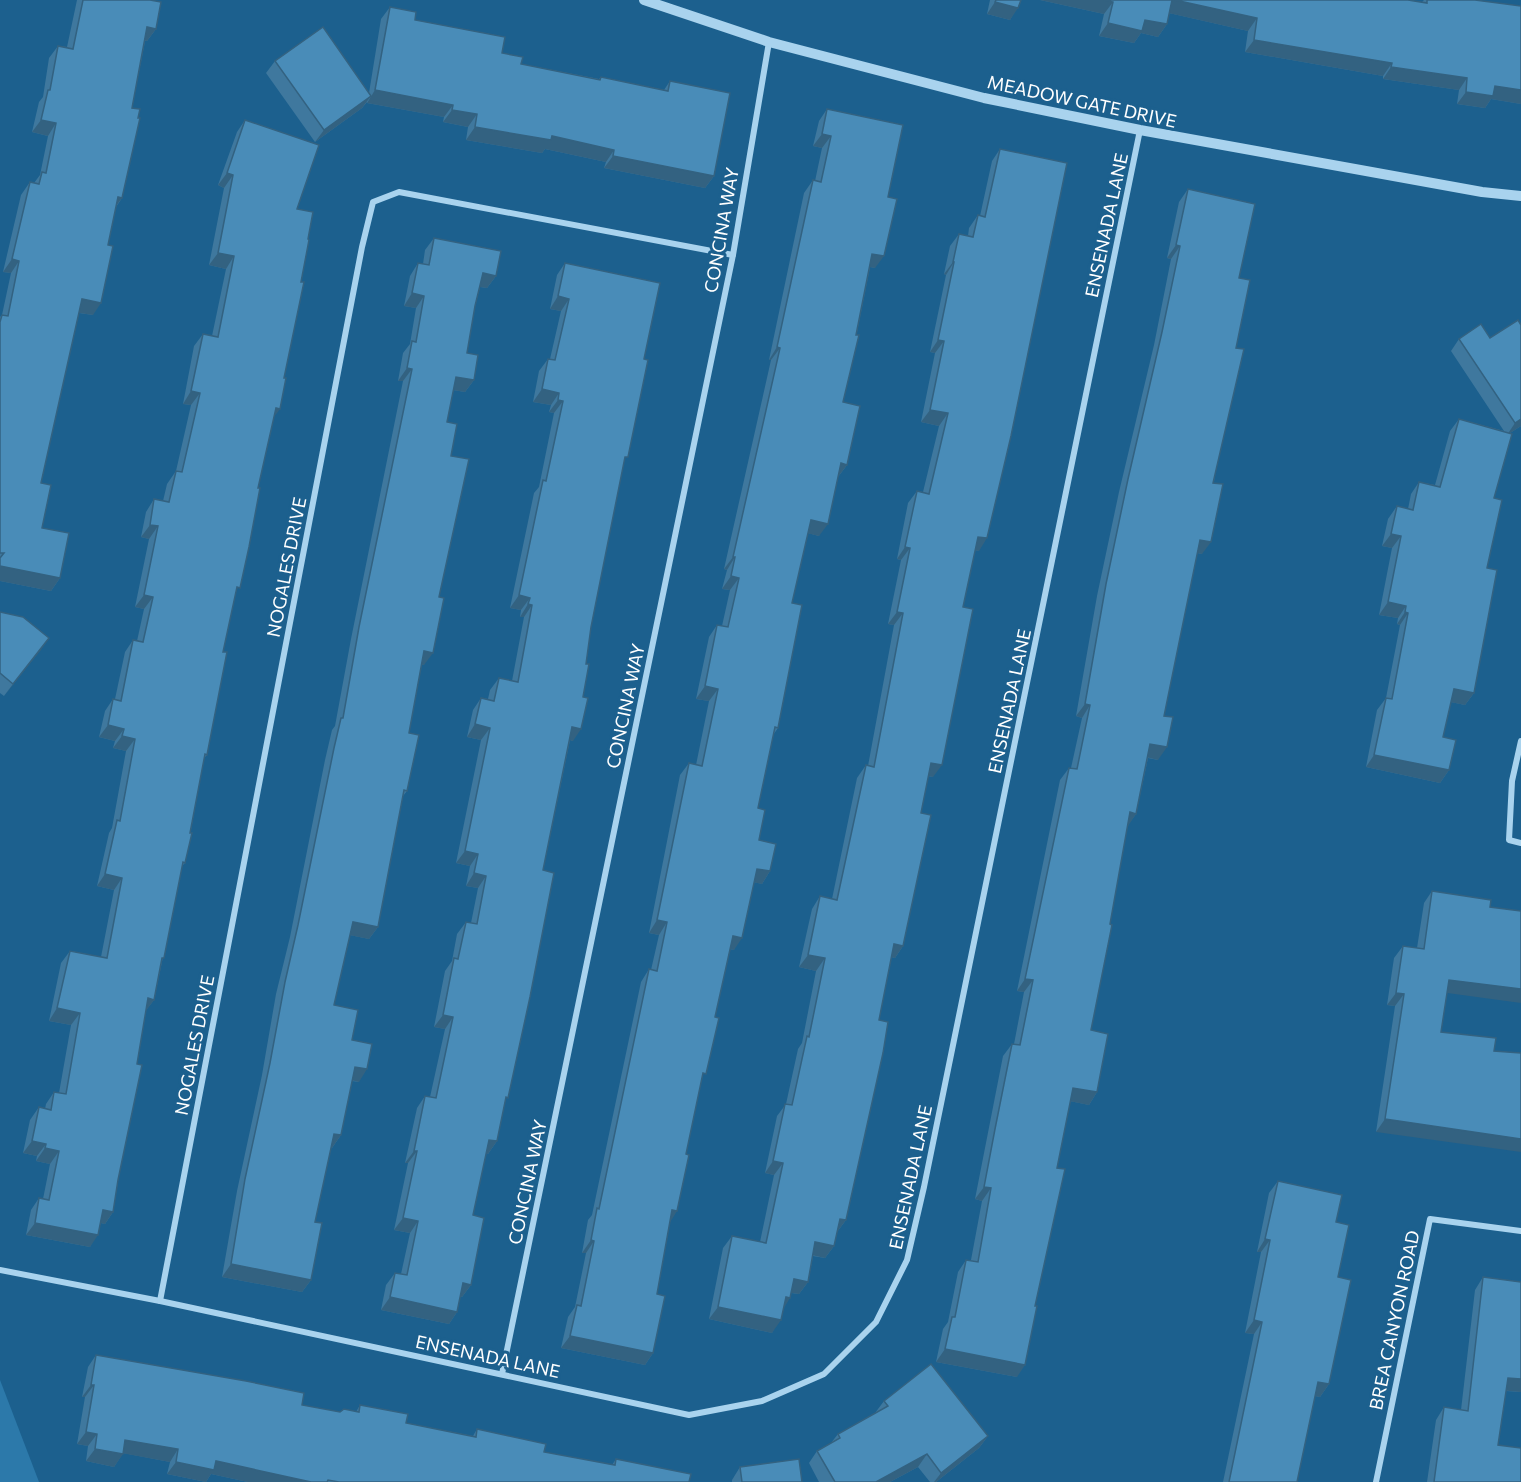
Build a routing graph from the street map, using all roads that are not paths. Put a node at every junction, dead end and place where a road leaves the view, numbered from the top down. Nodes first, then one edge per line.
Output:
1 (644, 0) edge
2 (770, 42) junction
3 (1140, 130) junction
4 (1521, 196) edge
5 (733, 255) junction
6 (1521, 741) edge
7 (1521, 843) edge
8 (1521, 1231) edge
9 (0, 1270) edge
10 (160, 1301) junction
11 (502, 1374) junction
12 (1376, 1482) edge

1 - 2 street, MEADOW GATE DRIVE
2 - 3 street, MEADOW GATE DRIVE
2 - 5 street, CONCINA WAY
3 - 4 street, MEADOW GATE DRIVE
3 - 11 street, ENSENADA LANE
5 - 10 street, NOGALES DRIVE
5 - 11 street, CONCINA WAY
6 - 7 street
8 - 12 street, BREA CANYON ROAD
9 - 10 street, ENSENADA LANE
10 - 11 street, ENSENADA LANE

